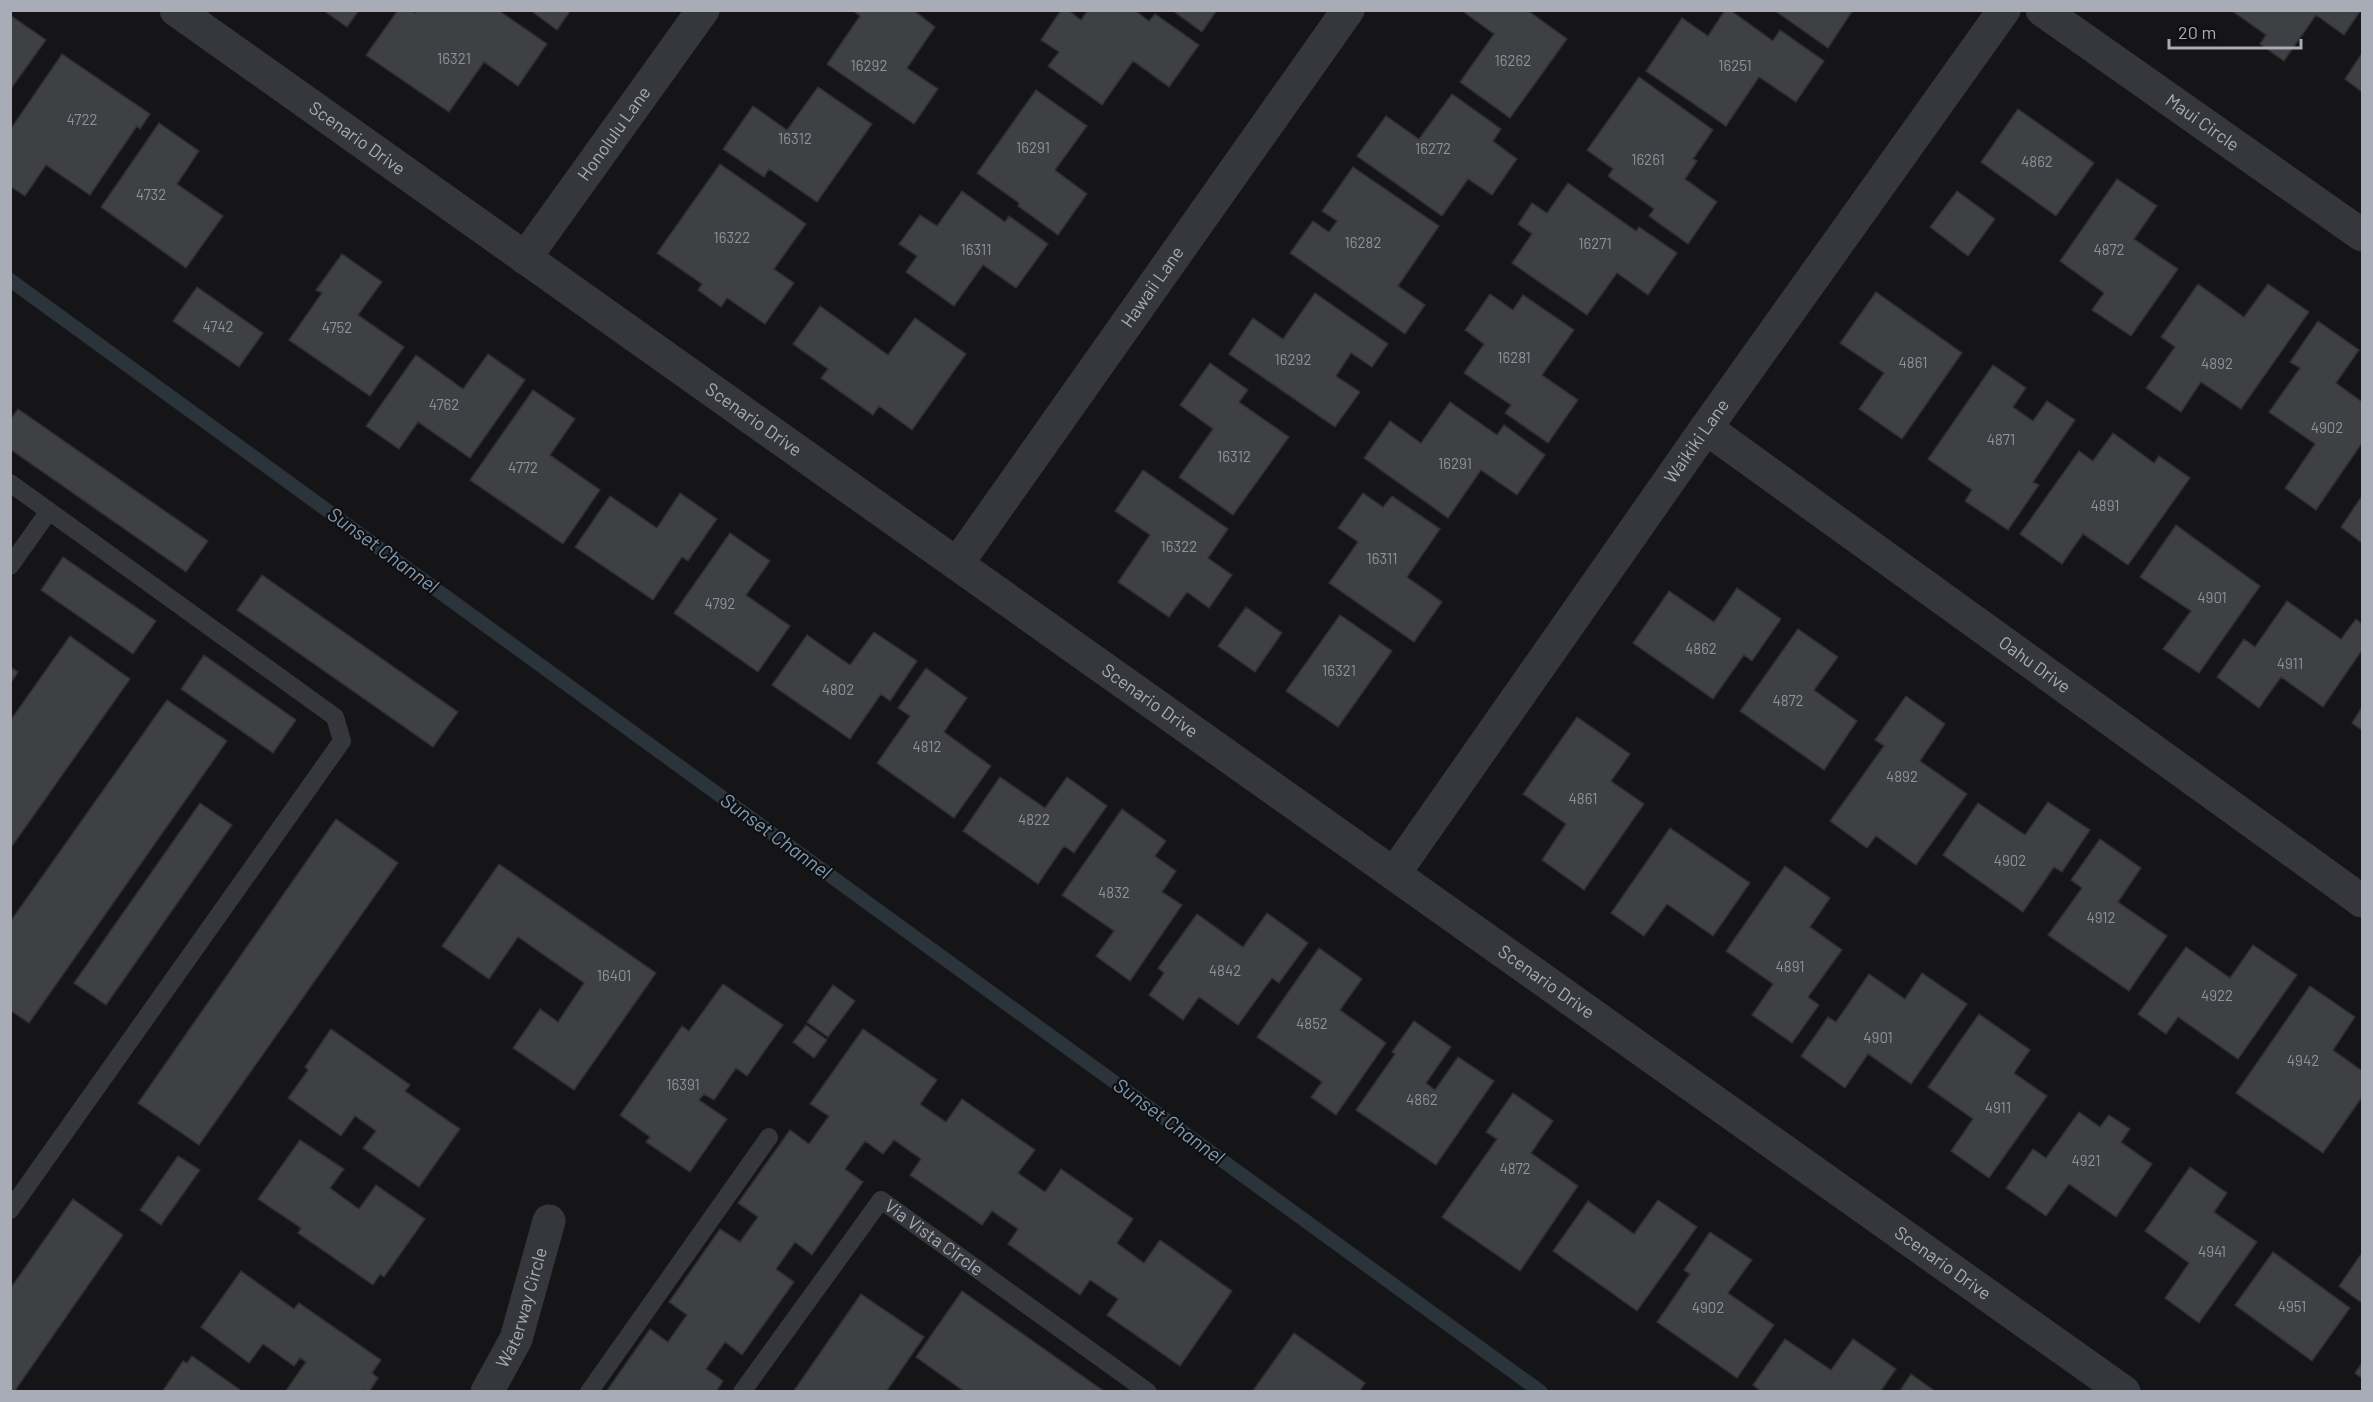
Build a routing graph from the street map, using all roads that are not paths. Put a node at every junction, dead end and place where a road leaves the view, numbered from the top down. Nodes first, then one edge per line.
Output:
1 (176, 10) edge
2 (703, 10) edge
3 (1348, 10) edge
4 (2004, 10) edge
5 (2042, 10) edge
6 (2362, 235) edge
7 (525, 258) junction
8 (1706, 428) junction
9 (10, 483) edge
10 (49, 511) junction
11 (957, 564) junction
12 (10, 566) edge
13 (1394, 874) junction
14 (2362, 901) edge
15 (769, 1137) dead end
16 (10, 1210) edge
17 (549, 1221) dead end
18 (487, 1392) edge
19 (589, 1392) edge
20 (742, 1392) edge
21 (1148, 1392) edge
22 (2124, 1392) edge

1 - 7 street, Scenario Drive
2 - 7 street, Honolulu Lane
3 - 11 street, Hawaii Lane
4 - 8 street, Waikiki Lane
5 - 6 street, Maui Circle
7 - 11 street, Scenario Drive
8 - 13 street, Waikiki Lane
8 - 14 street, Oahu Drive
9 - 10 lane
10 - 12 lane
10 - 16 lane
11 - 13 street, Scenario Drive
13 - 22 street, Scenario Drive
15 - 19 lane
17 - 18 street, Waterway Circle
20 - 21 lane, Via Vista Circle

